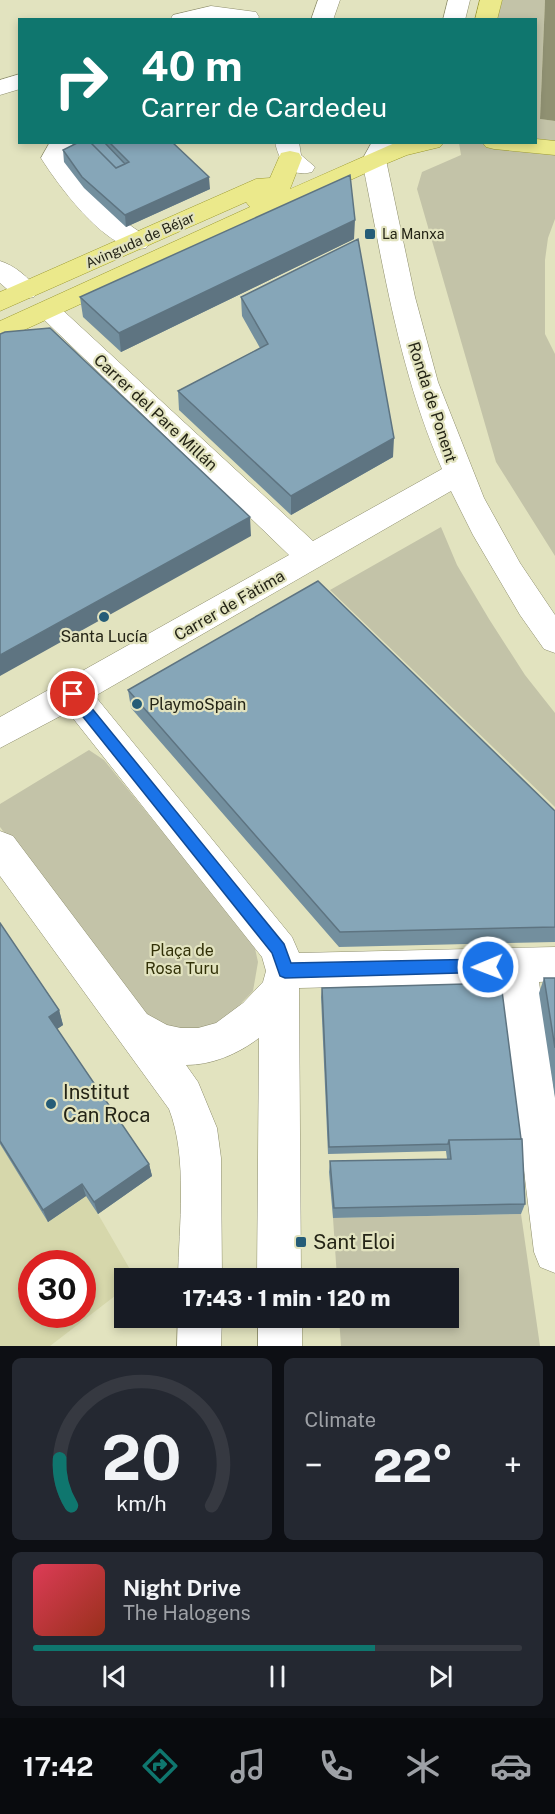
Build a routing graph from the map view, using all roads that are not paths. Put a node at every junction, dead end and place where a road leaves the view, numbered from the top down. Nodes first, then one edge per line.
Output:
1 (210, 0) edge
2 (329, 0) edge
3 (459, 0) edge
4 (491, 0) edge
5 (244, 12) edge
6 (187, 17) edge
7 (323, 18) edge
8 (454, 18) edge
9 (486, 18) edge
10 (18, 82) edge
11 (0, 88) edge
12 (537, 132) edge
13 (555, 134) edge
14 (423, 144) edge
15 (514, 144) edge
16 (375, 148) edge
17 (555, 148) edge
18 (65, 149) edge
19 (290, 161) edge
20 (137, 242) junction
21 (193, 243) junction
22 (0, 269) edge
23 (25, 291) junction
24 (0, 302) edge
25 (47, 310) junction
26 (0, 332) edge
27 (457, 474) junction
28 (310, 557) junction
29 (555, 640) edge
30 (73, 694) junction
31 (0, 734) edge
32 (0, 847) edge
33 (536, 965) edge
34 (282, 981) junction
35 (133, 1027) junction
36 (555, 1252) edge
37 (200, 1268) edge
38 (279, 1268) edge
39 (200, 1328) edge
40 (280, 1328) edge
41 (200, 1346) edge
42 (280, 1346) edge

1 - 6 street
2 - 7 street
3 - 8 street
4 - 9 main road
5 - 6 street
10 - 11 street
12 - 13 main road
14 - 16 main road, Avinguda de Béjar
15 - 17 main road
16 - 19 main road, Avinguda de Béjar
16 - 21 main road, Avinguda de Béjar
16 - 27 street, Ronda de Ponent
18 - 20 street
19 - 20 main road, Avinguda de Béjar
19 - 21 main road, Avinguda de Béjar
20 - 23 main road, Avinguda de Béjar
21 - 25 main road, Avinguda de Béjar
22 - 23 street, Carrer del Pare Millán
23 - 24 main road, Avinguda de Béjar
23 - 25 main road, Carrer del Pare Millán
25 - 26 main road, Avinguda de Béjar
25 - 28 street, Carrer del Pare Millán
27 - 28 street, Carrer de Fàtima
27 - 29 street, Ronda de Ponent
28 - 30 street, Carrer de Fàtima
30 - 31 street, Carrer de Fàtima
30 - 34 street
32 - 35 street
33 - 34 street
33 - 36 street
34 - 35 street
34 - 38 street
35 - 37 street
39 - 41 street
40 - 42 street

